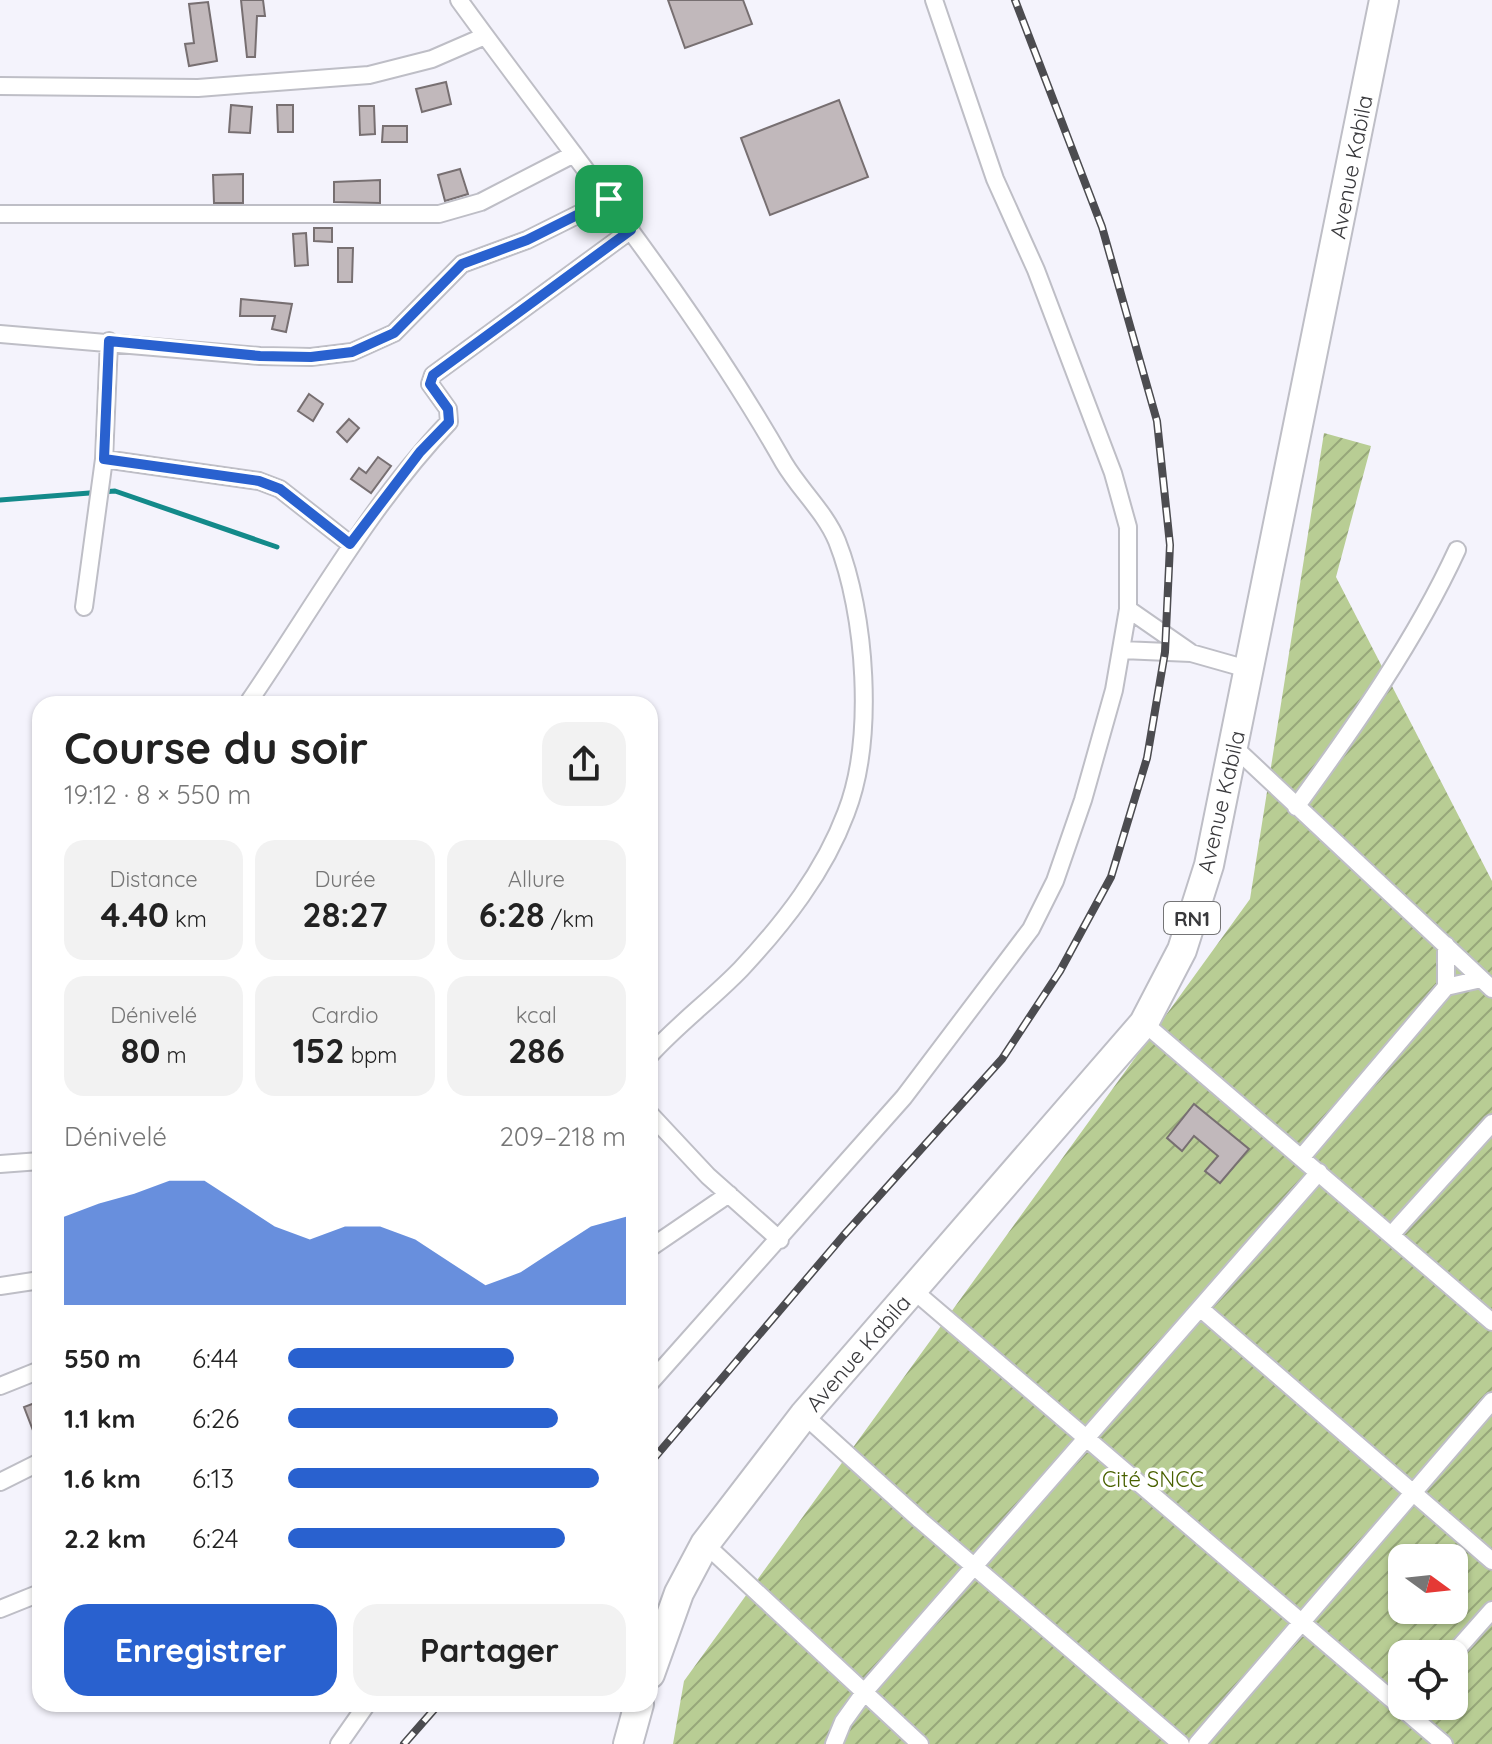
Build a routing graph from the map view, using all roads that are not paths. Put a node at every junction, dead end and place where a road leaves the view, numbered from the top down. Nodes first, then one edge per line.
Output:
1 (459, 0) edge
2 (934, 0) edge
3 (1384, 0) edge
4 (485, 36) junction
5 (0, 86) edge
6 (574, 154) junction
7 (609, 199) junction
8 (0, 214) edge
9 (631, 230) junction
10 (0, 334) edge
11 (109, 341) junction
12 (104, 459) junction
13 (350, 544) junction
14 (1457, 550) dead end
15 (84, 607) dead end
16 (1128, 609) junction
17 (1122, 650) junction
18 (1191, 653) junction
19 (1251, 670) junction
20 (253, 696) edge
21 (1234, 747) junction
22 (1296, 807) junction
23 (1446, 945) junction
24 (1487, 984) edge
25 (1446, 987) junction
26 (1144, 1023) junction
27 (658, 1047) edge
28 (658, 1122) edge
29 (1492, 1123) edge
30 (1301, 1158) junction
31 (32, 1162) edge
32 (0, 1164) edge
33 (1319, 1172) junction
34 (729, 1194) junction
35 (1391, 1235) junction
36 (780, 1240) junction
37 (658, 1243) edge
38 (32, 1281) edge
39 (0, 1286) edge
40 (913, 1290) junction
41 (1201, 1309) junction
42 (1492, 1322) edge
43 (32, 1373) edge
44 (658, 1374) edge
45 (0, 1386) edge
46 (1492, 1401) edge
47 (804, 1415) junction
48 (1085, 1437) junction
49 (32, 1466) edge
50 (0, 1482) edge
51 (1413, 1492) junction
52 (705, 1544) junction
53 (1492, 1561) edge
54 (975, 1566) junction
55 (32, 1596) edge
56 (0, 1609) edge
57 (1492, 1610) edge
58 (1304, 1623) junction
59 (1465, 1640) edge
60 (658, 1652) edge
61 (866, 1690) junction
62 (1388, 1693) edge
63 (361, 1712) edge
64 (637, 1712) edge
65 (1419, 1720) edge
66 (339, 1744) edge
67 (628, 1744) edge
68 (834, 1744) edge
69 (920, 1744) edge
70 (1181, 1744) edge
71 (1197, 1744) edge
72 (1444, 1744) edge

1 - 4 street
2 - 16 street
3 - 19 highway, Avenue Kabila / RN1
4 - 5 street
4 - 6 street
6 - 7 street
6 - 8 street
7 - 9 street
7 - 11 street
9 - 13 street
9 - 27 street
10 - 11 street
11 - 12 street
12 - 13 street
12 - 15 street
13 - 20 street
14 - 22 street
16 - 17 street
16 - 18 street
17 - 18 street
17 - 36 street
18 - 19 street
19 - 21 highway, Avenue Kabila / RN1
21 - 22 street
21 - 26 highway, Avenue Kabila / RN1
22 - 23 street
23 - 24 street
23 - 25 street
24 - 25 street
25 - 30 street
26 - 30 street
26 - 40 highway, Avenue Kabila / RN1
28 - 34 street
29 - 35 street
30 - 33 street
31 - 32 street
33 - 35 street
33 - 41 street
34 - 36 street
34 - 37 street
35 - 42 street
36 - 44 street
38 - 39 street
40 - 47 highway, Avenue Kabila / RN1
40 - 48 street
41 - 48 street
41 - 51 street
43 - 45 street
46 - 51 street
47 - 52 highway, Avenue Kabila / RN1
47 - 54 street
48 - 54 street
48 - 58 street
49 - 50 street
51 - 53 street
51 - 58 street
52 - 60 highway, Avenue Kabila / RN1
52 - 61 street
54 - 61 street
54 - 70 street
55 - 56 street
57 - 59 street
58 - 62 street
58 - 71 street
61 - 68 street
61 - 69 street
63 - 66 street
64 - 67 highway
65 - 72 street

